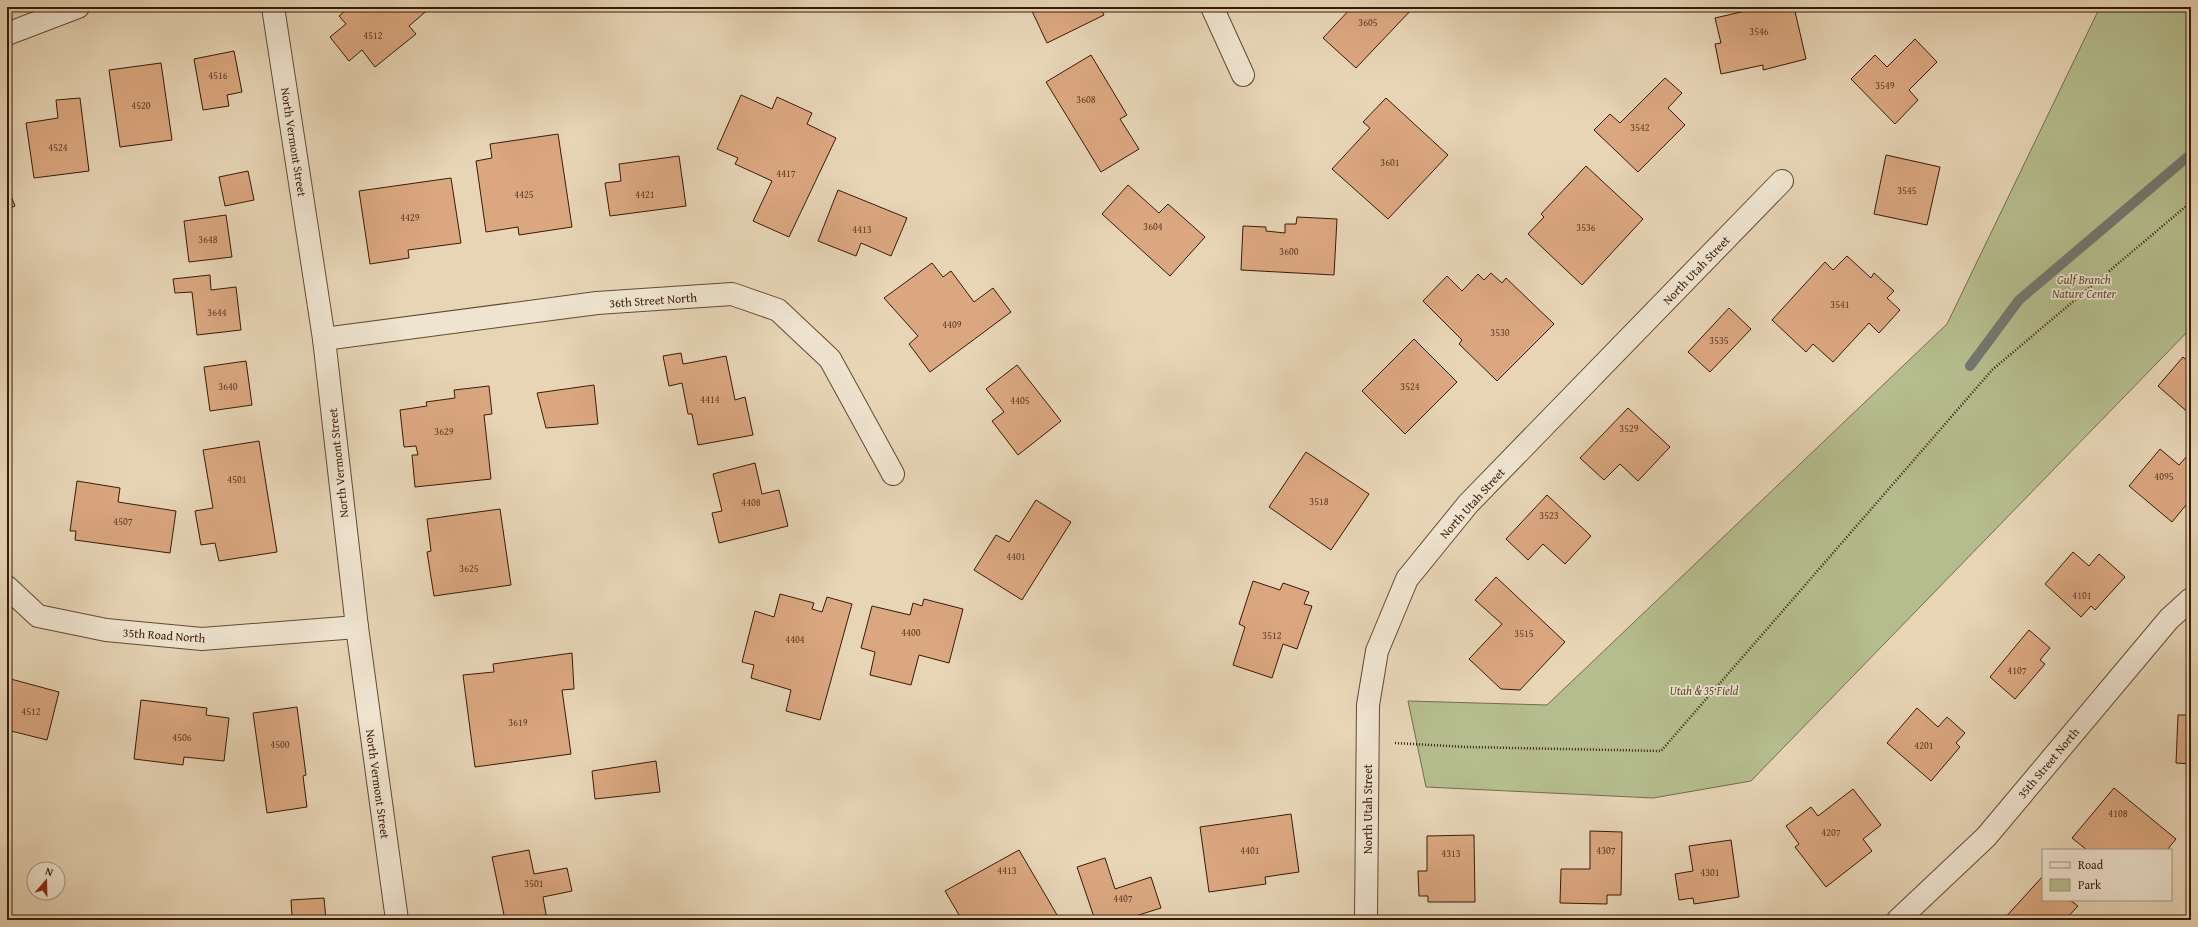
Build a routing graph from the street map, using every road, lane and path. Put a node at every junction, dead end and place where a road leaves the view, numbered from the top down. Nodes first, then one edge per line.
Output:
1 (78, 7) edge
2 (273, 7) edge
3 (1212, 7) edge
4 (7, 34) edge
5 (1244, 75) dead end
6 (1782, 181) dead end
7 (2191, 202) edge
8 (324, 339) junction
9 (893, 474) dead end
10 (7, 587) edge
11 (2191, 599) edge
12 (357, 627) junction
13 (1394, 743) dead end
14 (397, 920) edge
15 (1366, 920) edge
16 (1898, 920) edge

1 - 4 street
2 - 8 street, North Vermont Street
3 - 5 street
6 - 15 street, North Utah Street
7 - 13 path
8 - 9 street, 36th Street North
8 - 12 street, North Vermont Street
10 - 12 street, 35th Road North
11 - 16 street, 35th Street North
12 - 14 street, North Vermont Street

